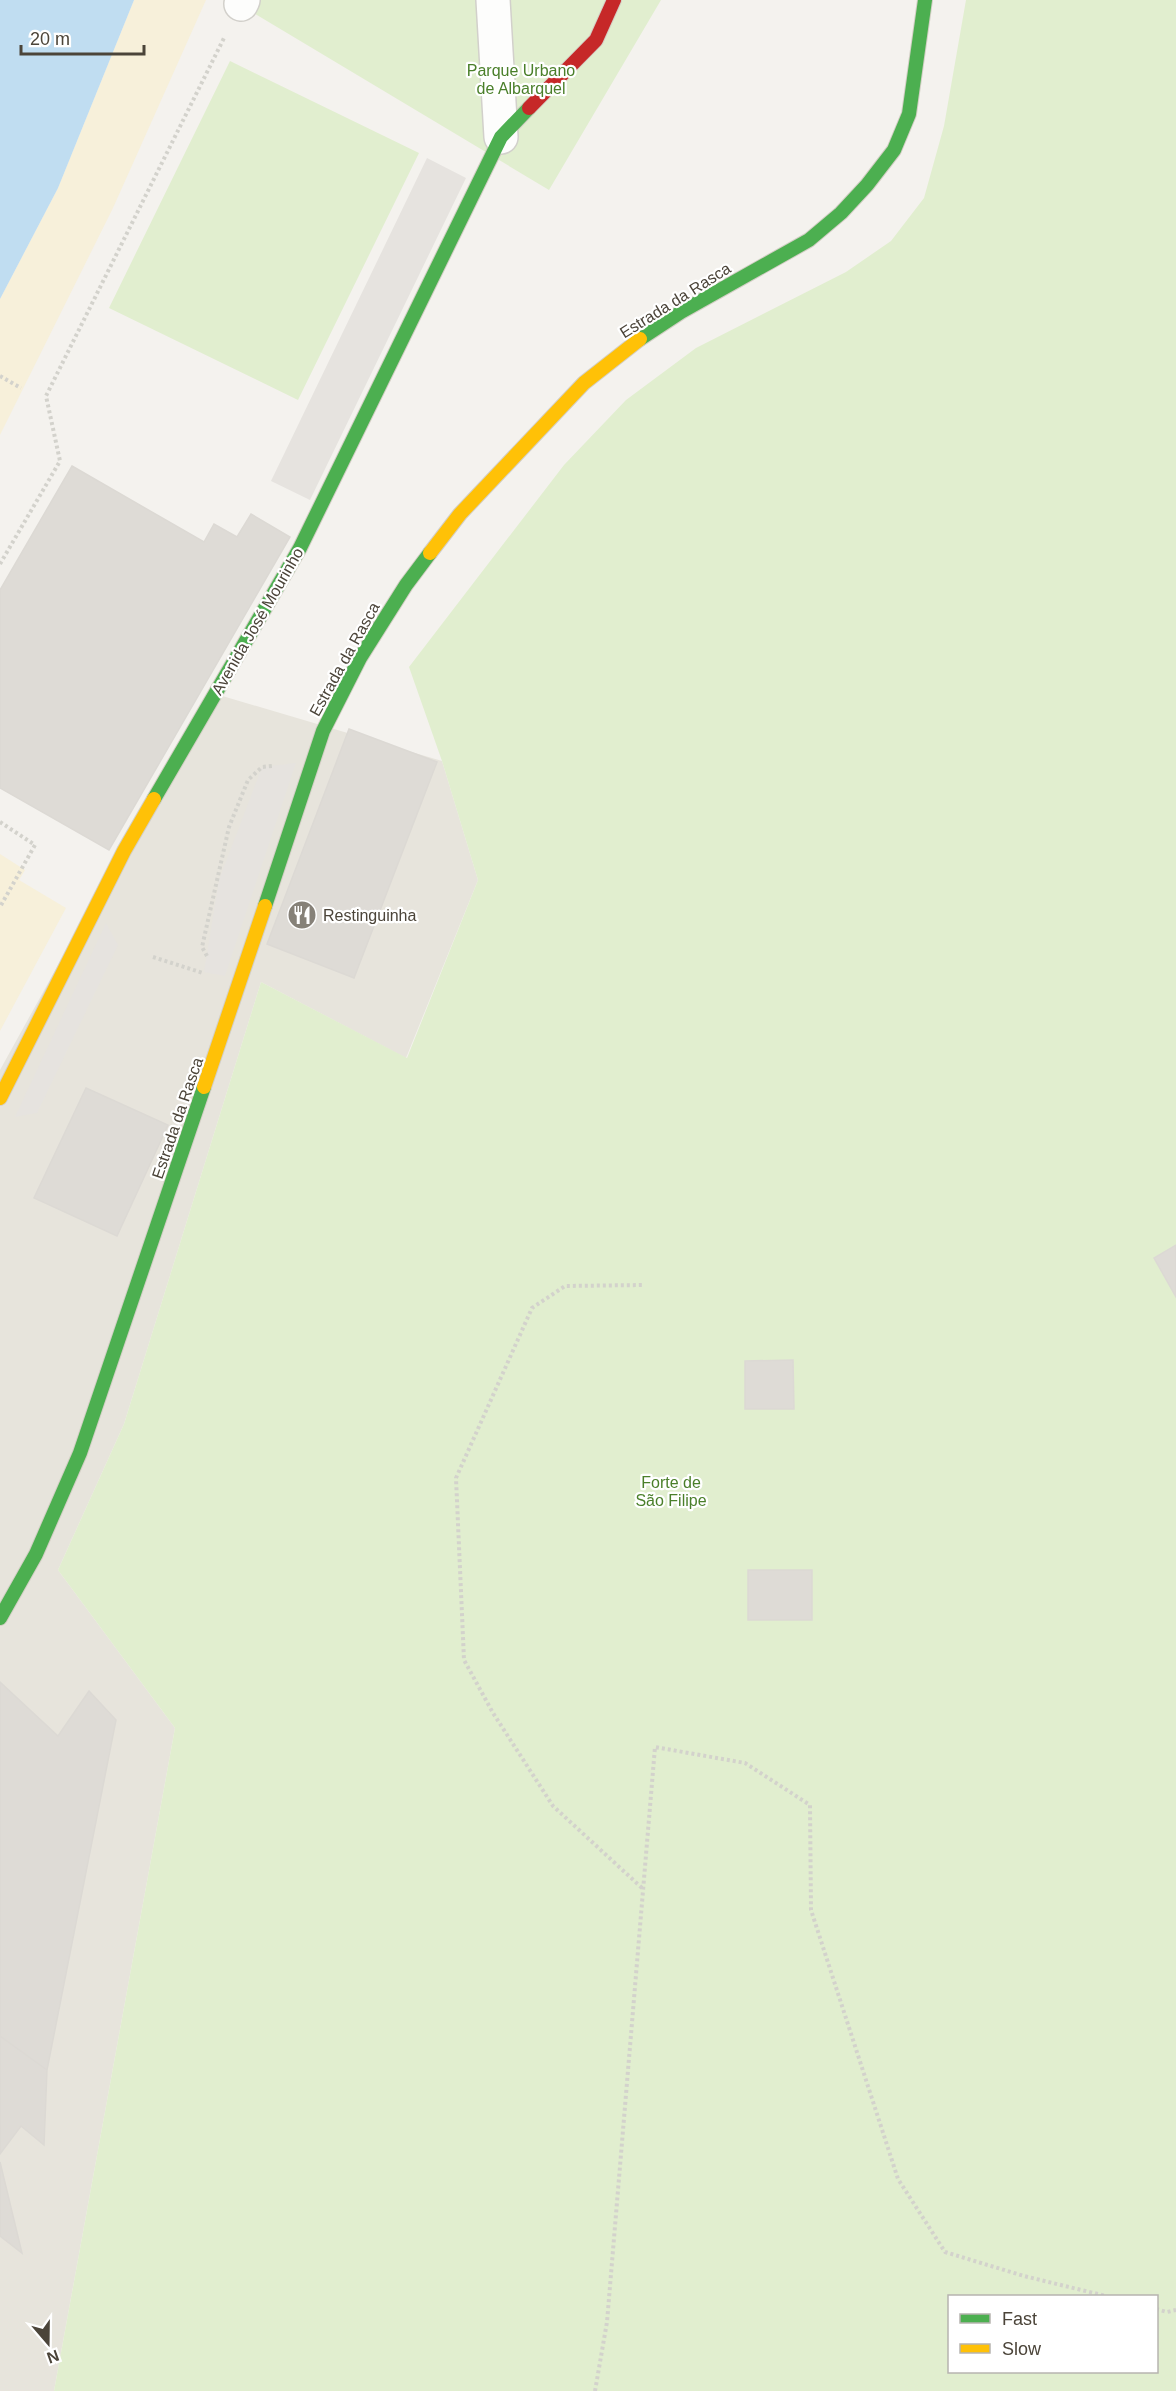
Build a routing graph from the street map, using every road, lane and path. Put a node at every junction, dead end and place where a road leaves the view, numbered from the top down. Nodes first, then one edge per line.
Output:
1 (493, 0) edge
2 (614, 0) edge
3 (925, 0) edge
4 (242, 2) edge
5 (501, 137) junction
6 (0, 376) edge
7 (21, 388) dead end
8 (0, 564) edge
9 (280, 765) dead end
10 (0, 822) edge
11 (0, 907) edge
12 (153, 957) dead end
13 (212, 963) dead end
14 (210, 975) dead end
15 (0, 1098) edge
16 (643, 1285) dead end
17 (0, 1618) edge
18 (643, 1888) junction
19 (1102, 2295) edge
20 (1158, 2310) edge
21 (1176, 2310) edge
22 (595, 2391) edge

1 - 5 street, Avenida José Mourinho
2 - 5 main road, Avenida José Mourinho
3 - 17 main road, Estrada da Rasca
4 - 8 path
5 - 15 main road, Avenida José Mourinho
6 - 7 path
9 - 13 path
10 - 11 path
12 - 14 path
16 - 18 path
18 - 19 path
18 - 22 path
20 - 21 path

